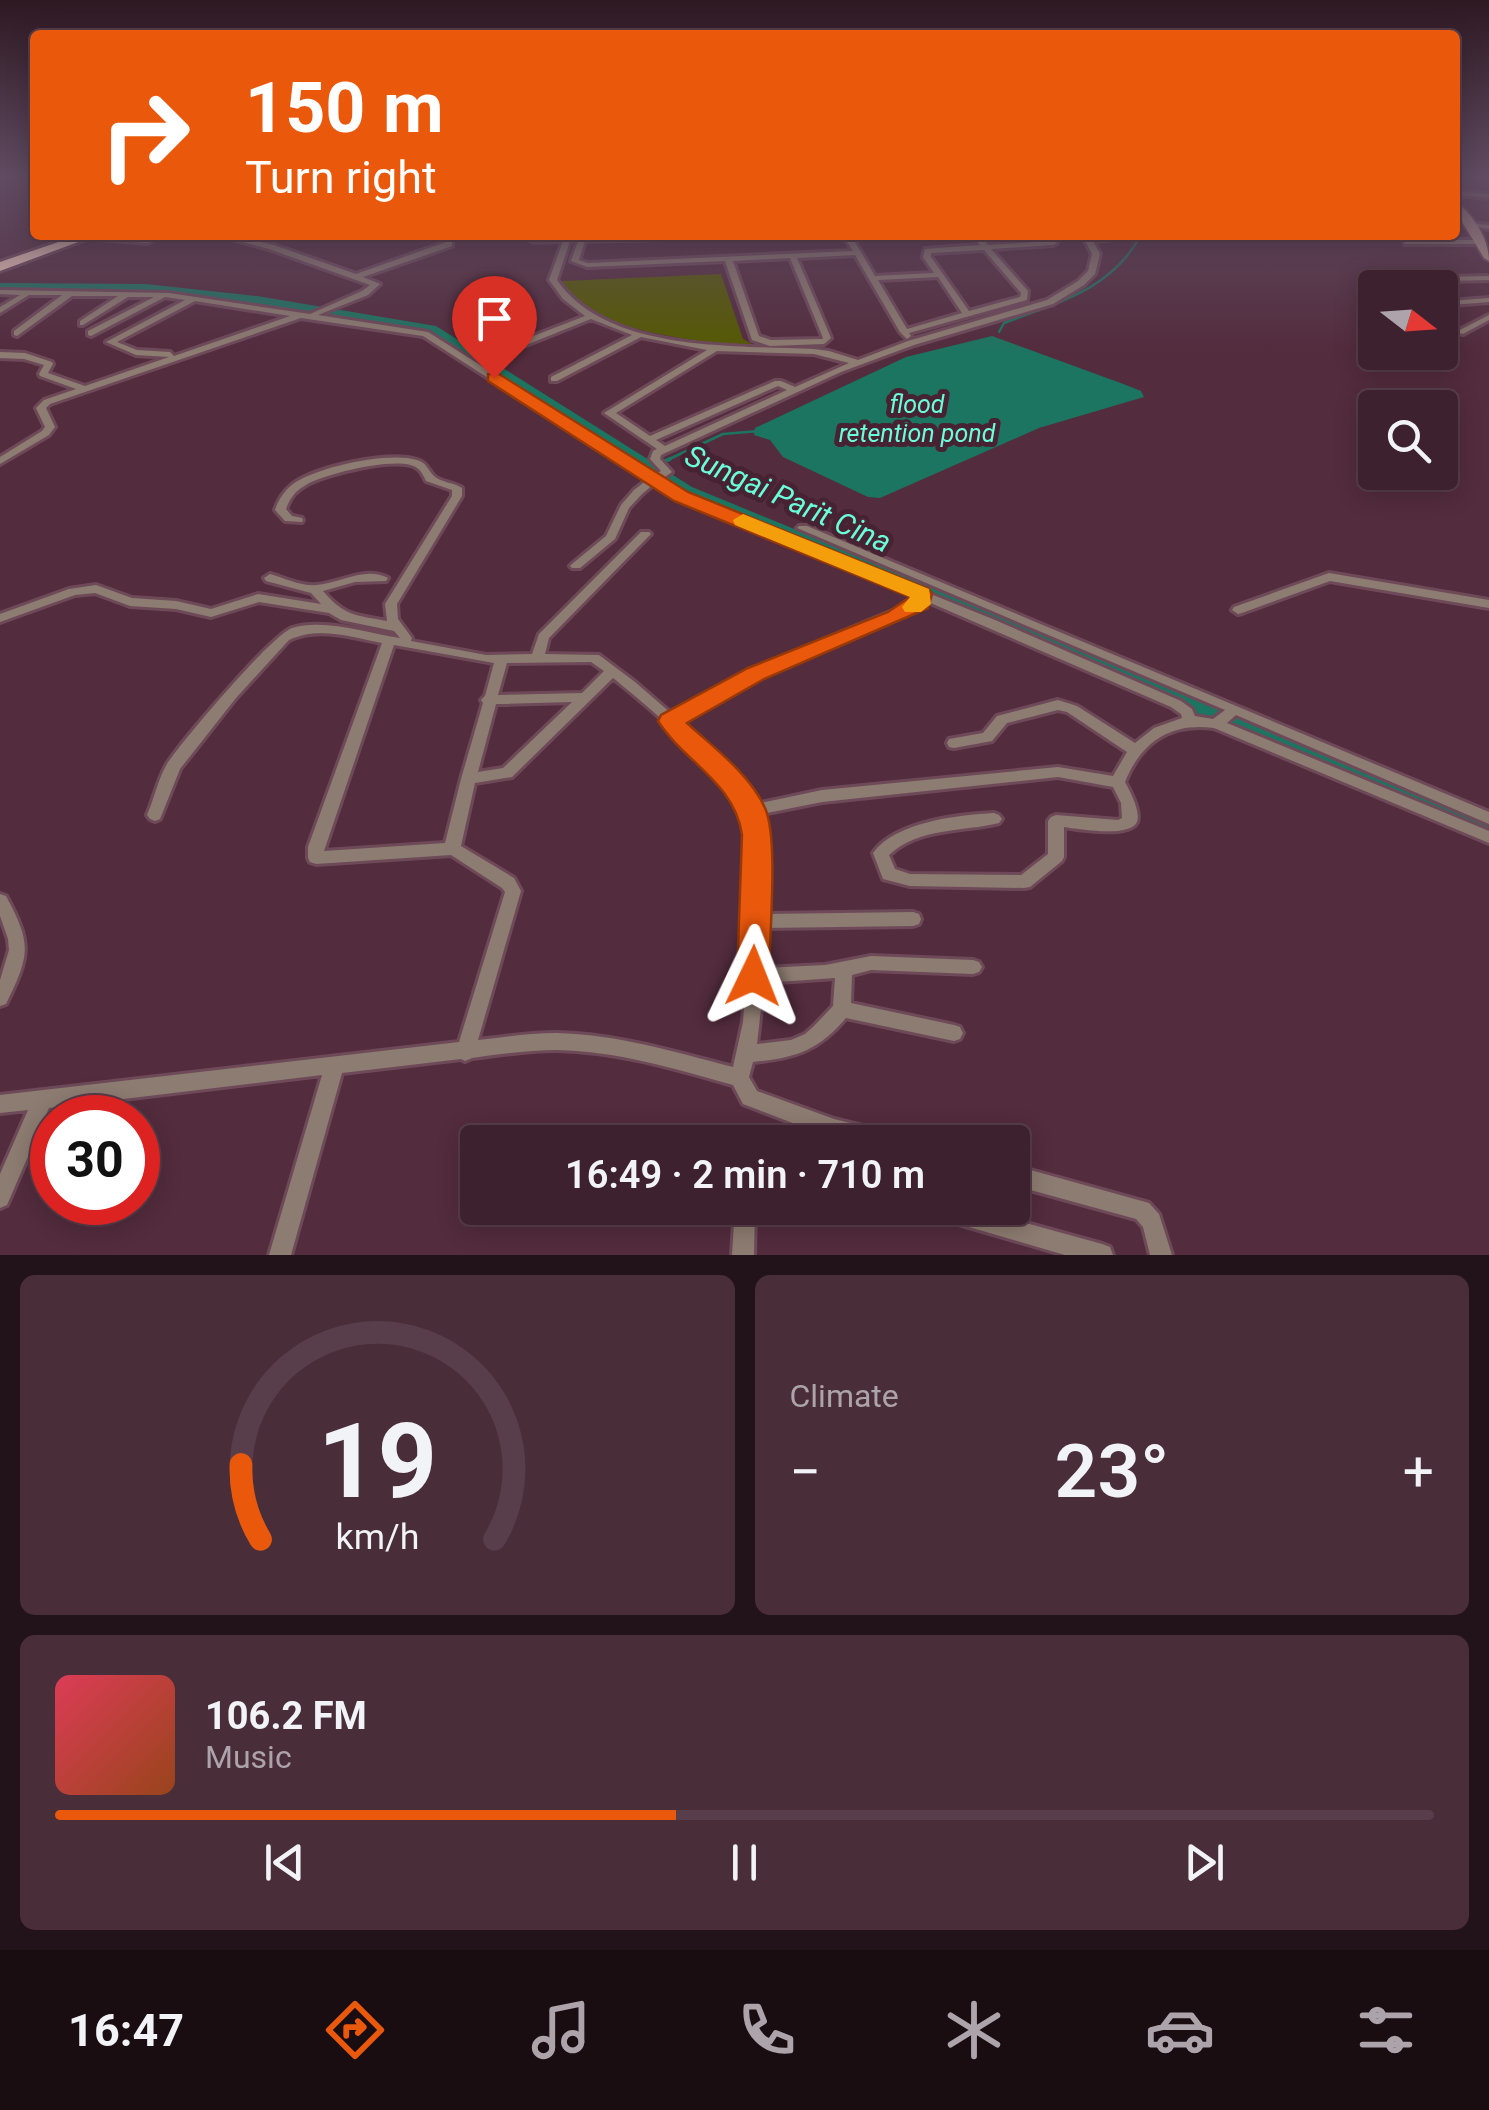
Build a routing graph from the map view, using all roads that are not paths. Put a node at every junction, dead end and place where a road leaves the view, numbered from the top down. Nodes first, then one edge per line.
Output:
1 (1473, 236) edge
2 (55, 240) edge
3 (78, 240) edge
4 (128, 240) edge
5 (242, 240) edge
6 (567, 240) edge
7 (577, 240) edge
8 (608, 240) edge
9 (850, 240) edge
10 (980, 240) edge
11 (1089, 240) edge
12 (582, 241) junction
13 (147, 242) dead end
14 (1408, 242) dead end
15 (1477, 242) junction
16 (1053, 243) dead end
17 (449, 244) dead end
18 (985, 246) junction
19 (857, 253) junction
20 (792, 256) junction
21 (728, 258) junction
22 (1489, 258) edge
23 (0, 263) edge
24 (939, 275) junction
25 (355, 276) junction
26 (873, 278) junction
27 (1489, 278) edge
28 (1458, 279) edge
29 (0, 292) edge
30 (28, 292) junction
31 (72, 292) junction
32 (129, 292) junction
33 (164, 294) junction
34 (195, 298) junction
35 (1489, 300) edge
36 (1458, 302) edge
37 (0, 312) edge
38 (314, 312) junction
39 (968, 315) junction
40 (592, 316) junction
41 (1489, 317) edge
42 (84, 323) dead end
43 (904, 332) junction
44 (1460, 332) dead end
45 (91, 333) dead end
46 (17, 334) dead end
47 (641, 334) junction
48 (911, 343) junction
49 (513, 347) dead end
50 (716, 348) junction
51 (0, 355) edge
52 (180, 356) junction
53 (858, 363) junction
54 (554, 380) dead end
55 (82, 388) junction
56 (795, 390) junction
57 (651, 439) junction
58 (663, 449) junction
59 (0, 461) edge
60 (657, 477) junction
61 (298, 520) dead end
62 (803, 528) dead end
63 (645, 534) dead end
64 (576, 566) dead end
65 (270, 578) dead end
66 (382, 578) dead end
67 (315, 590) junction
68 (922, 594) junction
69 (1489, 604) edge
70 (332, 610) junction
71 (1238, 610) dead end
72 (0, 618) edge
73 (396, 637) junction
74 (537, 658) junction
75 (501, 660) junction
76 (612, 671) junction
77 (584, 697) junction
78 (488, 700) junction
79 (1234, 709) junction
80 (670, 721) junction
81 (1204, 722) junction
82 (954, 743) dead end
83 (1137, 751) junction
84 (468, 779) junction
85 (1118, 782) junction
86 (753, 810) junction
87 (155, 814) dead end
88 (1489, 818) edge
89 (994, 819) dead end
90 (1489, 836) edge
91 (454, 848) junction
92 (0, 901) edge
93 (913, 918) dead end
94 (754, 921) junction
95 (973, 966) dead end
96 (844, 970) junction
97 (753, 976) junction
98 (0, 998) edge
99 (842, 1009) junction
100 (954, 1033) dead end
101 (465, 1052) junction
102 (747, 1054) junction
103 (334, 1066) junction
104 (738, 1078) junction
105 (70, 1095) edge
106 (30, 1100) edge
107 (0, 1104) edge
108 (823, 1125) edge
109 (30, 1128) edge
110 (1030, 1180) edge
111 (0, 1198) edge
112 (745, 1225) edge
113 (997, 1225) edge
114 (280, 1255) edge
115 (744, 1255) edge
116 (1102, 1255) edge
117 (1161, 1255) edge

1 - 15 main road
2 - 23 highway
3 - 23 highway
4 - 13 street
5 - 25 street
6 - 40 street
7 - 12 street
8 - 12 street
9 - 19 street
10 - 18 street
11 - 48 street
12 - 21 street
14 - 15 street
15 - 22 main road
16 - 18 street
17 - 25 street
18 - 24 street
18 - 39 street
19 - 20 street
19 - 26 street
20 - 21 street
20 - 21 street
24 - 26 street
24 - 39 street
25 - 38 street
26 - 43 street
27 - 28 street
29 - 30 street
30 - 31 street
30 - 37 street
31 - 32 street
31 - 46 street
32 - 33 street
32 - 42 street
33 - 34 street
33 - 45 street
34 - 38 street
34 - 52 street
35 - 36 street
38 - 52 street
38 - 60 street
39 - 43 street
40 - 47 street
40 - 49 street
41 - 44 street
43 - 48 street
47 - 50 street
47 - 54 street
48 - 53 street
50 - 53 street
50 - 57 street
51 - 55 street
52 - 55 street
53 - 56 street
55 - 59 street
56 - 57 street
56 - 58 street
57 - 58 street
58 - 60 street
60 - 64 street
60 - 68 street
61 - 73 street
62 - 79 street
63 - 74 street
65 - 67 street
66 - 67 street
67 - 70 street
68 - 80 street
68 - 81 street
69 - 71 street
70 - 72 street
70 - 73 street
73 - 75 street
73 - 87 street
73 - 91 street
74 - 75 street
74 - 76 street
75 - 78 street
76 - 77 street
76 - 80 street
77 - 78 street
77 - 84 street
78 - 84 street
79 - 81 street
79 - 88 street
80 - 86 street
81 - 83 street
81 - 90 street
82 - 83 street
83 - 85 street
84 - 91 street
85 - 86 street
85 - 89 street
86 - 94 street
91 - 101 street
92 - 98 street
93 - 94 street
94 - 97 street
95 - 96 street
96 - 97 street
96 - 99 street
97 - 102 street
99 - 100 street
99 - 102 street
101 - 103 street
101 - 104 street
102 - 104 street
103 - 105 street
103 - 114 street
104 - 108 street
106 - 107 street
109 - 111 street
110 - 117 street
112 - 115 street
113 - 116 street

